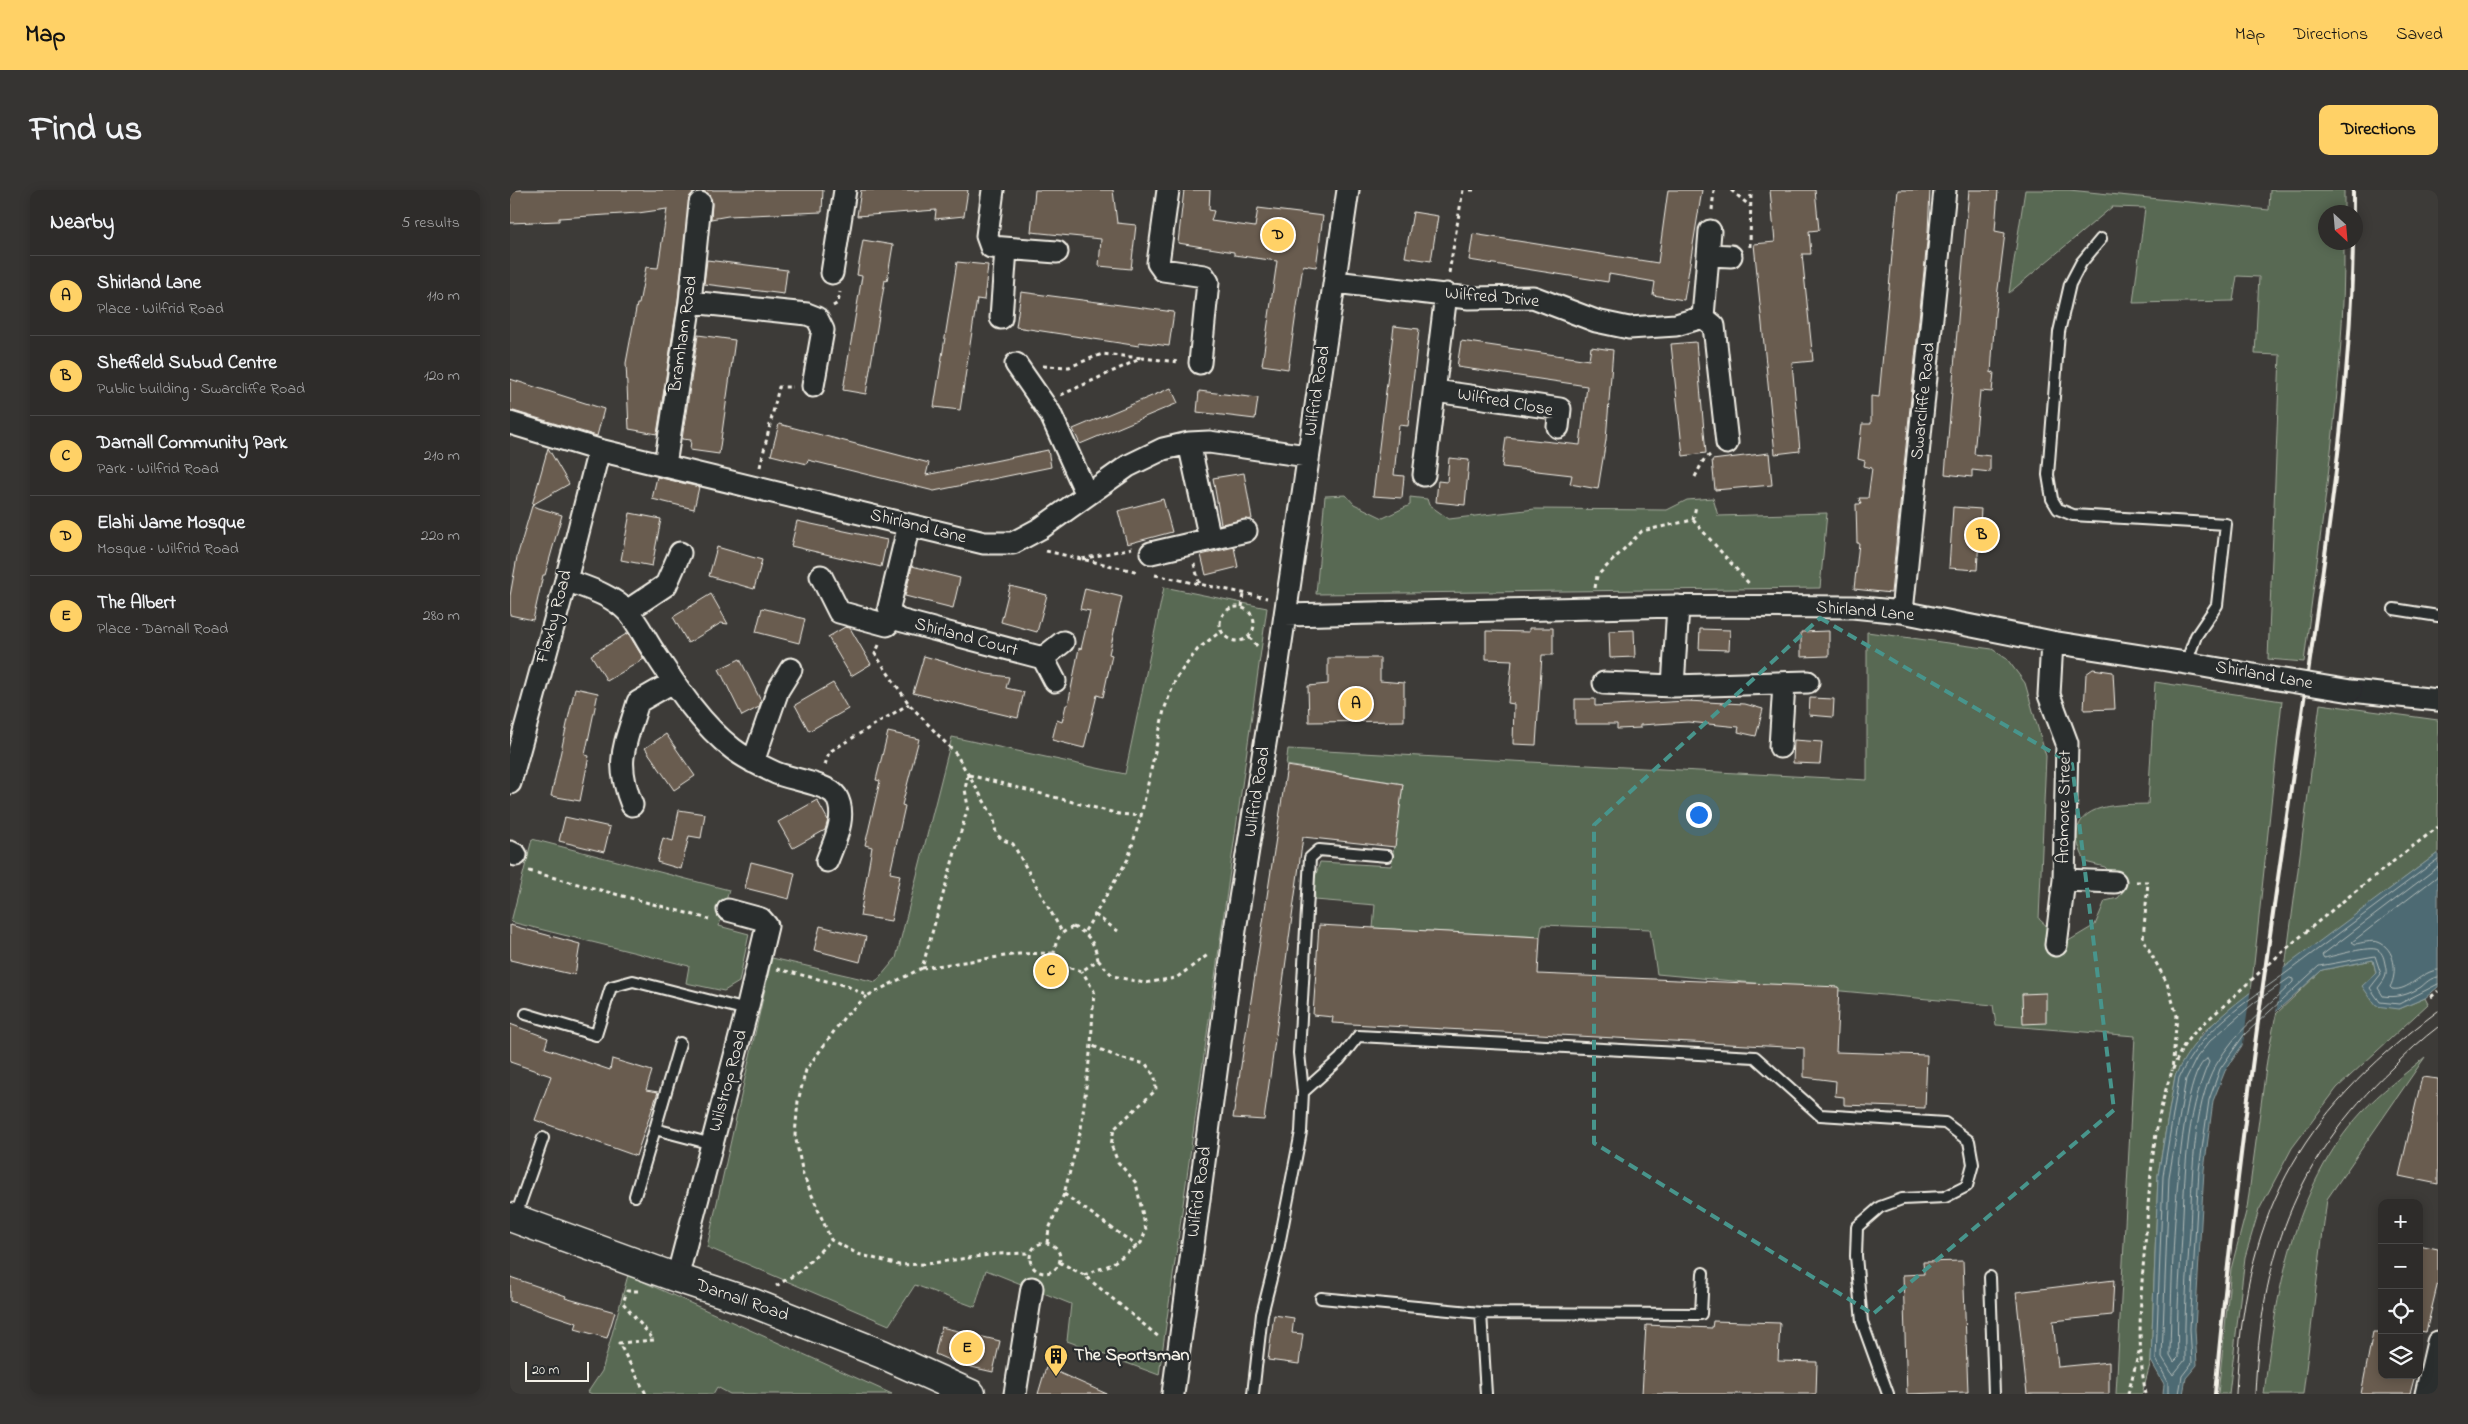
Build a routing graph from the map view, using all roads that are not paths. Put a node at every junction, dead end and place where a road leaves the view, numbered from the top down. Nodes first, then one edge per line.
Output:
1 (845, 190) edge
2 (993, 190) edge
3 (1168, 190) edge
4 (1348, 190) edge
5 (1945, 190) edge
6 (700, 203) dead end
7 (1710, 231) dead end
8 (2102, 239) dead end
9 (1006, 248) junction
10 (1057, 252) dead end
11 (832, 273) road end
12 (1335, 282) junction
13 (1446, 294) junction
14 (690, 302) junction
15 (1703, 317) junction
16 (1001, 318) dead end
17 (1016, 364) road end
18 (1200, 364) road end
19 (813, 386) road end
20 (1435, 391) junction
21 (510, 422) edge
22 (1558, 427) dead end
23 (1189, 443) junction
24 (1727, 443) road end
25 (599, 450) junction
26 (1307, 456) junction
27 (665, 465) junction
28 (1424, 475) dead end
29 (1087, 494) junction
30 (909, 525) junction
31 (1246, 531) dead end
32 (1210, 539) junction
33 (680, 553) dead end
34 (1151, 553) road end
35 (821, 576) dead end
36 (566, 580) junction
37 (1678, 606) junction
38 (2394, 609) dead end
39 (627, 611) junction
40 (1902, 612) junction
41 (1285, 615) junction
42 (2438, 616) edge
43 (887, 627) junction
44 (1063, 642) dead end
45 (2052, 642) junction
46 (1043, 658) junction
47 (2186, 663) junction
48 (791, 669) dead end
49 (1055, 681) dead end
50 (673, 682) junction
51 (1808, 682) dead end
52 (1604, 683) dead end
53 (1784, 684) junction
54 (1673, 686) junction
55 (2438, 700) edge
56 (1780, 747) dead end
57 (753, 762) junction
58 (510, 783) edge
59 (632, 805) dead end
60 (1387, 856) dead end
61 (827, 862) dead end
62 (2064, 880) junction
63 (2116, 882) road end
64 (728, 910) road end
65 (2056, 945) dead end
66 (747, 1010) junction
67 (526, 1014) dead end
68 (680, 1043) dead end
69 (1303, 1092) junction
70 (655, 1129) junction
71 (543, 1138) dead end
72 (712, 1144) junction
73 (636, 1196) dead end
74 (512, 1218) edge
75 (1703, 1273) dead end
76 (1990, 1277) dead end
77 (677, 1278) junction
78 (1032, 1288) dead end
79 (1321, 1298) dead end
80 (1481, 1313) junction
81 (2438, 1342) edge
82 (2432, 1382) edge
83 (971, 1394) edge
84 (1015, 1394) edge
85 (1173, 1394) edge
86 (1254, 1394) edge
87 (1486, 1394) edge
88 (1888, 1394) edge
89 (1994, 1394) edge

1 - 11 street
2 - 9 street
3 - 18 street
4 - 12 street, Wilfrid Road
5 - 40 street, Swarcliffe Road
6 - 14 street, Bramham Road
7 - 15 street
8 - 47 lane
9 - 10 street
9 - 16 street
12 - 13 street, Wilfred Drive
12 - 26 street, Wilfrid Road
13 - 15 street, Wilfred Drive
13 - 20 street, Wilfred Close
14 - 19 street
14 - 27 street, Bramham Road
15 - 24 street
17 - 29 street
20 - 22 street, Wilfred Close
20 - 28 street, Wilfred Close
21 - 25 street, Shirland Lane
23 - 26 street, Shirland Lane
23 - 29 street, Shirland Lane
23 - 32 street
25 - 27 street, Shirland Lane
25 - 36 street, Flaxby Road
26 - 41 street, Wilfrid Road
27 - 30 street, Shirland Lane
29 - 30 street, Shirland Lane
30 - 43 street, Shirland Court
31 - 32 street
32 - 34 street
33 - 39 street
35 - 43 street, Shirland Court
36 - 39 street
36 - 58 street, Flaxby Road
37 - 40 street, Shirland Lane
37 - 41 street, Shirland Lane
37 - 54 street
38 - 42 lane
39 - 50 street
40 - 45 street, Shirland Lane
41 - 85 street, Wilfrid Road
43 - 46 street, Shirland Court
44 - 46 street
45 - 47 street, Shirland Lane
45 - 62 street, Ardmore Street
46 - 49 street
47 - 55 street, Shirland Lane, bridge
48 - 57 street
50 - 57 street
50 - 59 street
51 - 53 street
52 - 54 street
53 - 54 street
53 - 56 street
57 - 61 street
60 - 69 lane
62 - 63 street
62 - 65 street, Ardmore Street
64 - 66 street, Wilstrop Road
66 - 67 lane
66 - 72 street, Wilstrop Road
68 - 70 lane
69 - 86 lane
69 - 88 lane
70 - 72 lane
70 - 73 lane
71 - 74 lane
72 - 77 street, Wilstrop Road
74 - 77 main road, Darnall Road
75 - 80 lane
76 - 89 lane
77 - 83 main road, Darnall Road
78 - 84 street
79 - 80 lane
80 - 87 lane
81 - 82 street

